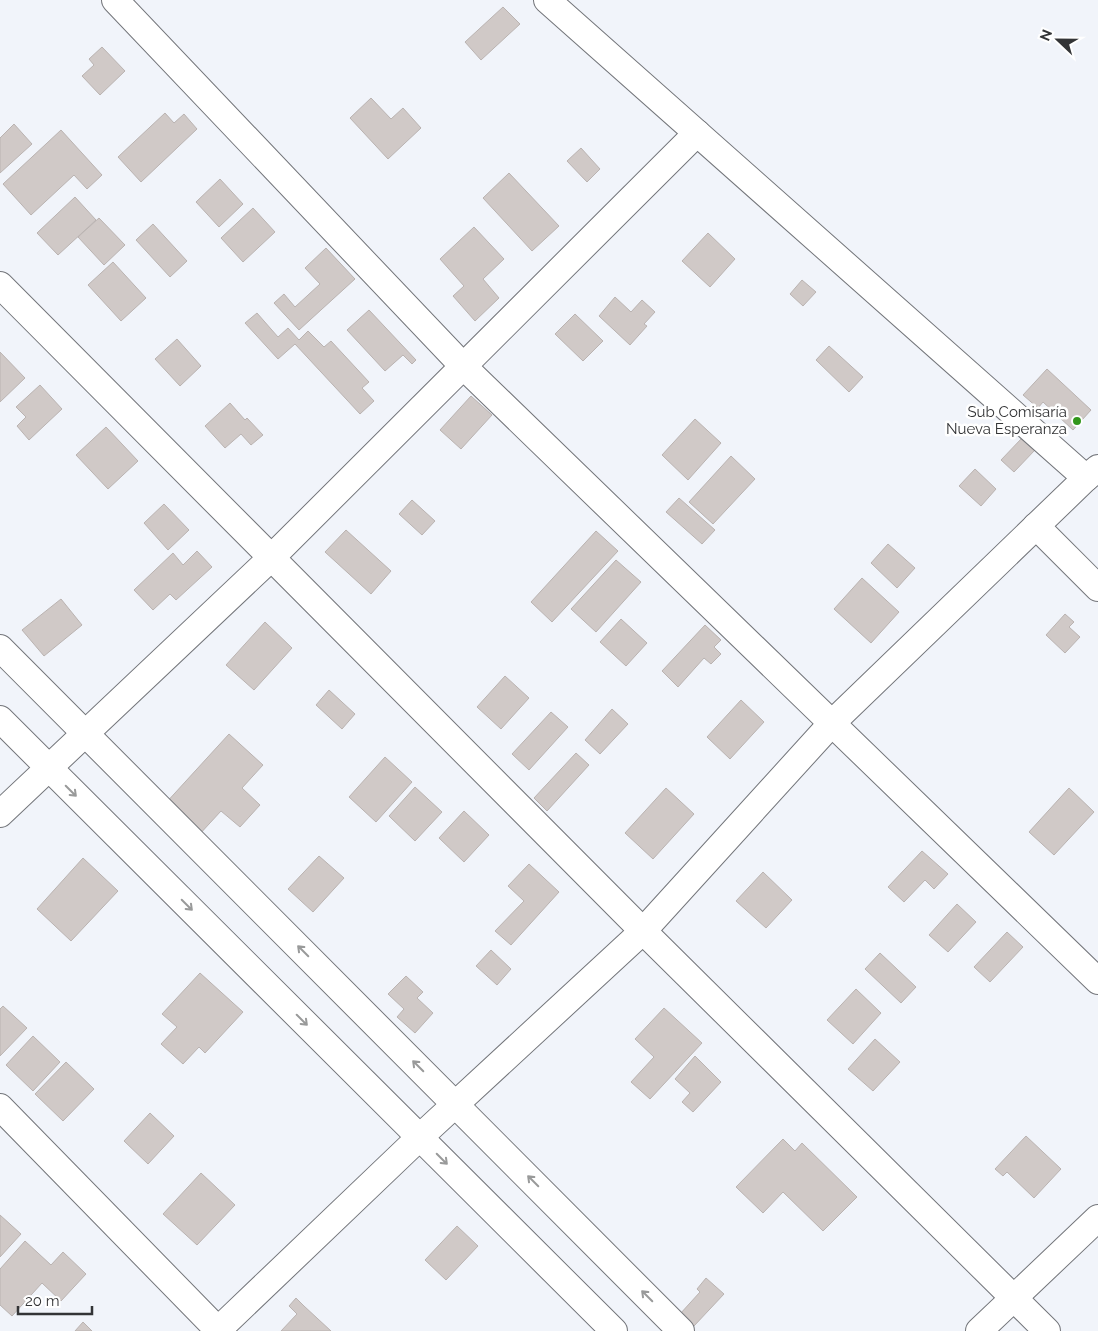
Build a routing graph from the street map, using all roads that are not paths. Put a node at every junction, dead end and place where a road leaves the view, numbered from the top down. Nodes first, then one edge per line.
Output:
1 (115, 0) edge
2 (547, 0) edge
3 (696, 132) junction
4 (0, 285) edge
5 (464, 366) junction
6 (1092, 473) edge
7 (1036, 526) junction
8 (271, 558) junction
9 (1098, 588) edge
10 (0, 648) edge
11 (0, 719) edge
12 (832, 724) junction
13 (86, 733) junction
14 (49, 768) junction
15 (0, 814) edge
16 (643, 932) junction
17 (1098, 981) edge
18 (456, 1104) junction
19 (0, 1107) edge
20 (420, 1137) junction
21 (1098, 1218) edge
22 (1014, 1298) junction
23 (218, 1330) edge
24 (614, 1331) edge
25 (682, 1331) edge
26 (979, 1331) edge
27 (1047, 1331) edge

1 - 5 street
2 - 3 street
3 - 5 street
3 - 6 street
4 - 8 street
5 - 8 street
5 - 12 street
6 - 7 street
7 - 9 street
7 - 12 street
8 - 13 street
8 - 16 street
10 - 13 street
11 - 14 street
12 - 16 street
12 - 17 street
13 - 14 street
18 -> 13 street
14 - 15 street
14 -> 20 street
16 - 18 street
16 - 22 street
18 - 20 street
25 -> 18 street
19 - 23 street
20 - 23 street
20 -> 24 street
21 - 22 street
22 - 26 street
22 - 27 street

